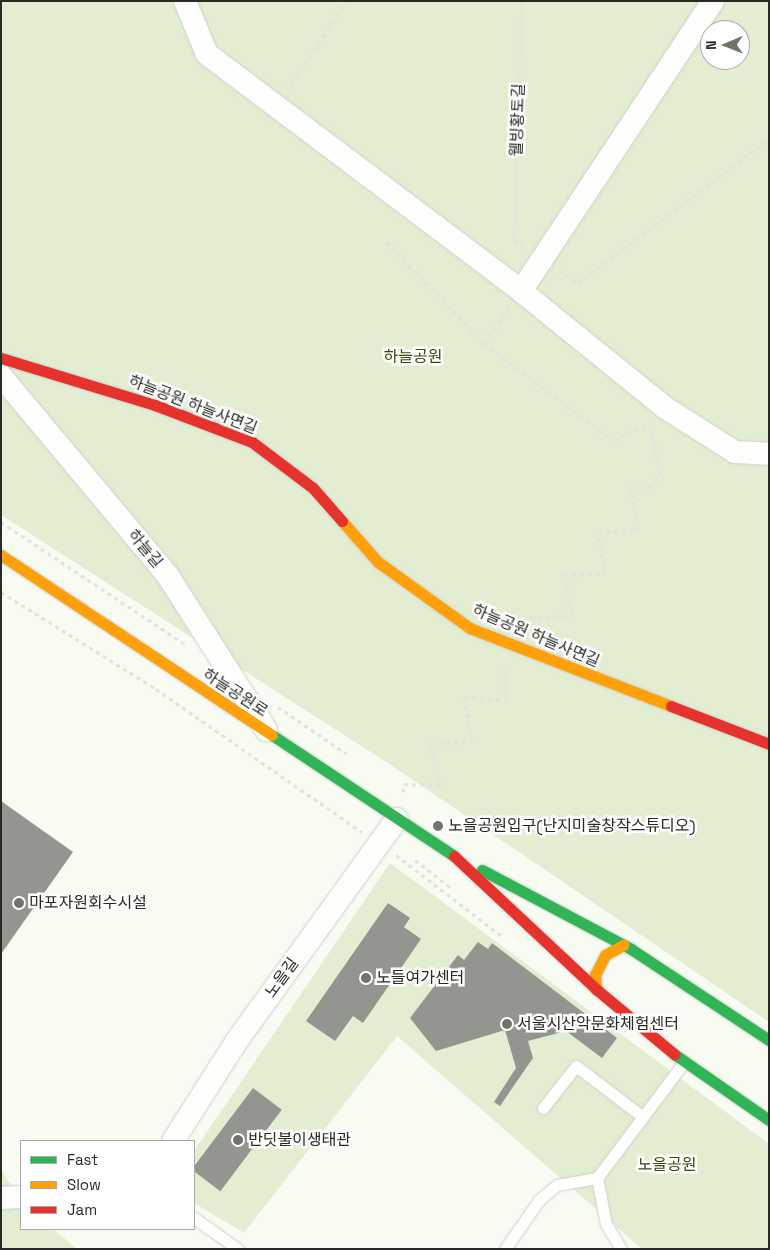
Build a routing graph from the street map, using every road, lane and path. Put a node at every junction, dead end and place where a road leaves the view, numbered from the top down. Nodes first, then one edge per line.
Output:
1 (185, 1) edge
2 (347, 1) edge
3 (522, 1) edge
4 (713, 1) edge
5 (276, 106) junction
6 (769, 139) edge
7 (514, 239) dead end
8 (386, 242) dead end
9 (545, 259) junction
10 (520, 291) junction
11 (484, 343) junction
12 (1, 358) edge
13 (1, 376) edge
14 (664, 407) junction
15 (650, 425) junction
16 (769, 454) edge
17 (1, 555) edge
18 (537, 655) junction
19 (270, 735) junction
20 (769, 744) edge
21 (403, 792) dead end
22 (397, 819) junction
23 (454, 856) junction
24 (623, 944) junction
25 (596, 989) junction
26 (769, 1040) edge
27 (684, 1062) junction
28 (543, 1108) dead end
29 (643, 1117) junction
30 (769, 1120) edge
31 (174, 1140) edge
32 (597, 1178) junction
33 (20, 1197) edge
34 (1, 1198) edge
35 (195, 1219) edge
36 (238, 1249) edge
37 (505, 1249) edge
38 (621, 1249) edge

1 - 5 street
2 - 5 path
3 - 7 path, 웰빙황토길
4 - 9 street
5 - 10 street
6 - 9 path
8 - 11 path
9 - 10 street
10 - 11 path
10 - 14 street
11 - 15 path
12 - 18 main road, 하늘공원 하늘사면길
13 - 19 street, 하늘길
14 - 15 path
14 - 16 street
15 - 18 path
17 - 19 main road, 하늘공원로
18 - 20 main road, 하늘공원 하늘사면길
18 - 21 path
19 - 22 main road, 하늘공원로
22 - 23 main road, 하늘공원로
22 - 31 street, 노을길
23 - 24 main road
23 - 25 main road
24 - 25 main road
24 - 26 main road
25 - 27 main road
27 - 29 lane
27 - 30 main road
28 - 29 lane
29 - 32 lane
32 - 37 lane
32 - 38 lane
33 - 34 street
35 - 36 lane

